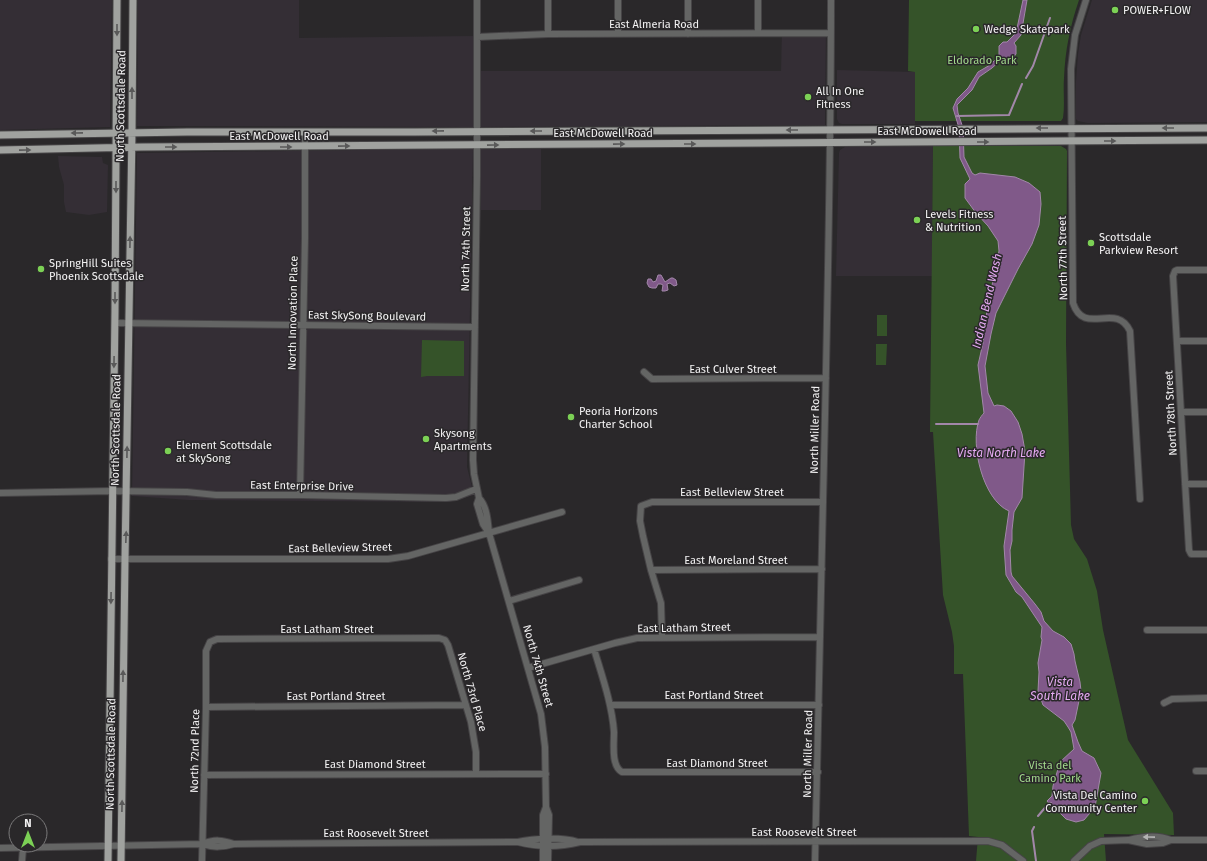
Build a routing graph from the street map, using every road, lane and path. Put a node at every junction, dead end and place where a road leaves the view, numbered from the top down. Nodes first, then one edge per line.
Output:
1 (117, 0) edge
2 (132, 0) edge
3 (477, 0) edge
4 (548, 0) edge
5 (618, 0) edge
6 (688, 0) edge
7 (758, 0) edge
8 (831, 0) edge
9 (1086, 0) edge
10 (758, 33) junction
11 (831, 33) junction
12 (548, 34) junction
13 (618, 34) junction
14 (688, 34) junction
15 (477, 37) junction
16 (1071, 128) junction
17 (1207, 128) edge
18 (831, 129) junction
19 (477, 131) junction
20 (116, 132) junction
21 (132, 132) junction
22 (305, 132) junction
23 (0, 135) edge
24 (1207, 140) edge
25 (1071, 141) junction
26 (831, 142) junction
27 (477, 146) junction
28 (305, 147) junction
29 (116, 148) junction
30 (132, 148) junction
31 (0, 150) edge
32 (1207, 270) edge
33 (115, 323) junction
34 (129, 323) junction
35 (303, 325) junction
36 (475, 327) junction
37 (1177, 341) junction
38 (1207, 341) edge
39 (644, 372) dead end
40 (826, 378) junction
41 (1181, 412) junction
42 (1207, 412) edge
43 (1185, 484) junction
44 (1207, 484) edge
45 (476, 489) junction
46 (112, 491) junction
47 (126, 491) junction
48 (0, 493) edge
49 (300, 495) junction
50 (1140, 499) dead end
51 (823, 502) junction
52 (562, 512) dead end
53 (489, 533) junction
54 (1207, 554) edge
55 (111, 559) junction
56 (125, 559) junction
57 (822, 569) junction
58 (651, 570) junction
59 (579, 580) dead end
60 (509, 601) junction
61 (1147, 630) dead end
62 (1207, 630) edge
63 (662, 637) junction
64 (820, 637) junction
65 (445, 640) joint
66 (210, 642) joint
67 (594, 649) junction
68 (528, 668) junction
69 (1207, 698) edge
70 (1164, 703) dead end
71 (466, 705) junction
72 (610, 705) junction
73 (819, 705) junction
74 (206, 707) junction
75 (1196, 771) dead end
76 (1207, 771) edge
77 (818, 772) junction
78 (476, 774) junction
79 (546, 774) junction
80 (204, 775) junction
81 (1207, 840) edge
82 (546, 842) junction
83 (815, 842) junction
84 (202, 844) junction
85 (108, 845) junction
86 (121, 845) junction
87 (48, 847) edge
88 (108, 861) edge
89 (121, 861) edge
90 (202, 861) edge
91 (543, 861) edge
92 (548, 861) edge
93 (815, 861) edge
94 (1023, 861) edge
95 (1074, 861) edge

1 -> 20 main road, North Scottsdale Road
21 -> 2 main road, North Scottsdale Road
3 - 15 street, North 74th Street
4 - 12 street
5 - 13 street
6 - 14 street
7 - 10 street
8 - 11 street, North Miller Road
9 - 16 street, North 77th Street
10 - 11 street, East Almeria Road
10 - 14 street, East Almeria Road
11 - 18 street, North Miller Road
12 - 13 street, East Almeria Road
12 - 15 street, East Almeria Road
13 - 14 street, East Almeria Road
15 - 19 street, North 74th Street
17 -> 16 main road, East McDowell Road
16 -> 18 main road, East McDowell Road
16 - 25 street, North 77th Street
18 -> 19 main road, East McDowell Road
18 - 26 street, North Miller Road
19 -> 22 main road, East McDowell Road
19 - 27 street, North 74th Street
20 - 21 main road, East McDowell Road
20 -> 23 main road, East McDowell Road
20 - 29 main road, North Scottsdale Road
21 - 22 main road, East McDowell Road
21 - 30 main road, North Scottsdale Road
22 - 28 street, North Innovation Place
25 -> 24 main road, East McDowell Road
26 -> 25 main road, East McDowell Road
25 - 50 street, North 77th Street
27 -> 26 main road, East McDowell Road
26 - 40 street, North Miller Road
28 -> 27 main road, East McDowell Road
27 - 36 street, North 74th Street
30 -> 28 main road, East McDowell Road
28 - 35 street, North Innovation Place
29 - 30 main road, East McDowell Road
31 -> 29 main road, East McDowell Road
29 -> 33 main road, North Scottsdale Road
34 -> 30 main road, North Scottsdale Road
32 - 37 street, North 78th Street
33 - 34 street, East SkySong Boulevard
33 -> 46 main road, North Scottsdale Road
34 - 35 street, East SkySong Boulevard
47 -> 34 main road, North Scottsdale Road
35 - 36 street, East SkySong Boulevard
35 - 49 street, North Innovation Place
36 - 45 street, North 74th Street
37 - 38 street
37 - 41 street, North 78th Street
39 - 40 street, East Culver Street
40 - 51 street, North Miller Road
41 - 42 street
41 - 43 street, North 78th Street
43 - 44 street
43 - 54 street, North 78th Street
45 - 49 street, East Enterprise Drive
45 - 53 street, North 74th Street
46 - 47 street
46 - 48 street
46 - 55 main road, North Scottsdale Road
47 - 49 street, East Enterprise Drive
56 -> 47 main road, North Scottsdale Road
51 - 57 street, North Miller Road
51 - 58 street, East Belleview Street
52 - 53 street, East Belleview Street
53 - 56 street, East Belleview Street
53 - 60 street, North 74th Street
55 - 56 street, East Belleview Street
55 -> 85 main road, North Scottsdale Road
86 -> 56 main road, North Scottsdale Road
57 - 58 street, East Moreland Street
57 - 64 street, North Miller Road
58 - 63 street
59 - 60 street
60 - 68 street, North 74th Street
61 - 62 street
63 - 64 street, East Latham Street
63 - 67 street, East Latham Street
64 - 73 street, North Miller Road
65 - 66 street, East Latham Street
65 - 71 street, North 73rd Place
66 - 74 street, North 72nd Place
67 - 68 street, East Latham Street
67 - 72 street
68 - 79 street, North 74th Street
69 - 70 street
71 - 74 street, East Portland Street
71 - 78 street, North 73rd Place
72 - 73 street, East Portland Street
72 - 77 street, East Diamond Street
73 - 77 street, North Miller Road
74 - 80 street, North 72nd Place
75 - 76 street
77 - 83 street, North Miller Road
78 - 79 street, East Diamond Street
78 - 80 street, East Diamond Street
79 - 82 street, North 74th Street
80 - 84 street, North 72nd Place
81 - 95 street
82 - 83 street, East Roosevelt Street
82 - 84 street, East Roosevelt Street
82 - 91 street, North 74th Street
82 - 92 street, North 74th Street
83 - 93 street, North Miller Road
83 - 94 street, East Roosevelt Street
84 - 86 street, East Roosevelt Street
84 - 90 street, North 72nd Place
85 - 86 street, East Roosevelt Street
85 - 87 street, East Roosevelt Street
85 - 88 main road, North Scottsdale Road
86 - 89 main road, North Scottsdale Road

